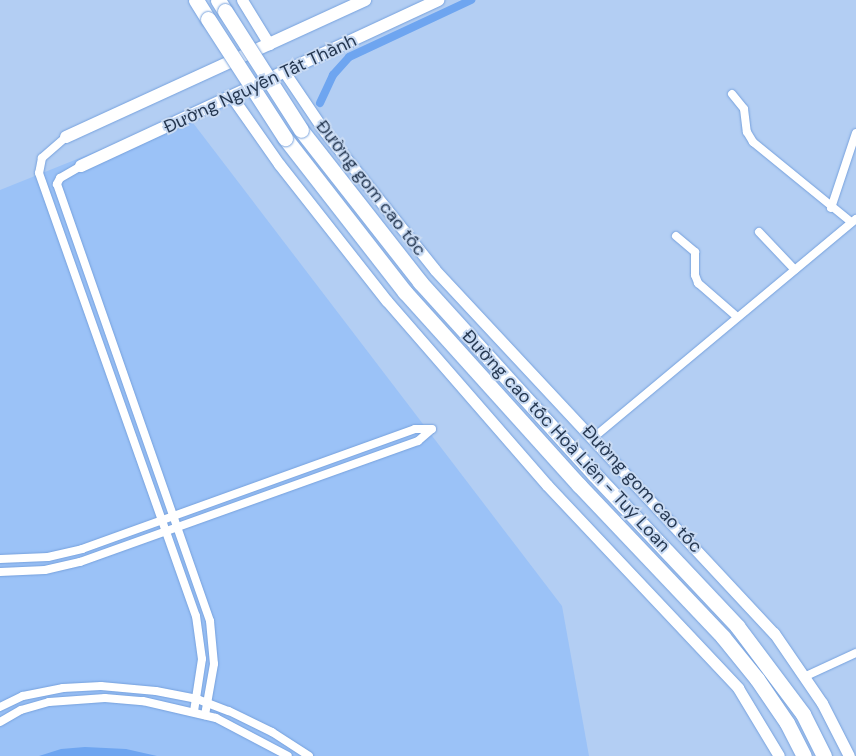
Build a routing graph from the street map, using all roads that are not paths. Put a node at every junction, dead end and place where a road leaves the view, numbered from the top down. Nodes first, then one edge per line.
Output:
1 (196, 0) edge
2 (242, 0) edge
3 (365, 0) edge
4 (438, 0) edge
5 (221, 6) edge
6 (269, 44) junction
7 (285, 73) junction
8 (732, 94) dead end
9 (232, 97) junction
10 (856, 133) edge
11 (66, 137) joint
12 (81, 166) joint
13 (831, 208) junction
14 (854, 220) edge
15 (759, 232) dead end
16 (676, 236) dead end
17 (795, 270) junction
18 (736, 316) junction
19 (593, 438) junction
20 (173, 515) junction
21 (162, 520) junction
22 (177, 527) junction
23 (166, 531) junction
24 (0, 559) edge
25 (0, 572) edge
26 (856, 653) edge
27 (804, 677) junction
28 (197, 699) junction
29 (209, 703) junction
30 (0, 707) edge
31 (194, 711) junction
32 (205, 715) junction
33 (0, 722) edge
34 (288, 756) edge
35 (308, 756) edge
36 (779, 756) edge
37 (804, 756) edge
38 (824, 756) edge
39 (849, 756) edge

1 - 37 highway, Đường cao tốc Hoà Liên - Tuý Loan, bridge
2 - 6 main road
3 - 6 main road, Đường Nguyễn Tất Thành
4 - 7 main road, Đường Nguyễn Tất Thành
5 - 38 highway, Đường cao tốc Hoà Liên - Tuý Loan, bridge
6 - 11 main road, Đường Nguyễn Tất Thành
7 - 9 main road, Đường Nguyễn Tất Thành
7 - 19 main road, Đường gom cao tốc
8 - 13 street
9 - 12 main road, Đường Nguyễn Tất Thành
9 - 36 main road
10 - 13 street
11 - 21 street
12 - 20 street
13 - 14 street
14 - 17 street
15 - 17 street
16 - 18 street
17 - 18 street
18 - 19 street
19 - 27 main road, Đường gom cao tốc
20 - 21 street
20 - 22 street
20 - 22 street
21 - 23 street
21 - 24 street
22 - 23 street
22 - 29 street
23 - 25 street
23 - 28 street
26 - 27 street
27 - 39 main road, Đường gom cao tốc
28 - 29 street
28 - 30 street
28 - 31 street
29 - 32 street
29 - 35 street
31 - 32 street
31 - 33 street
32 - 34 street

